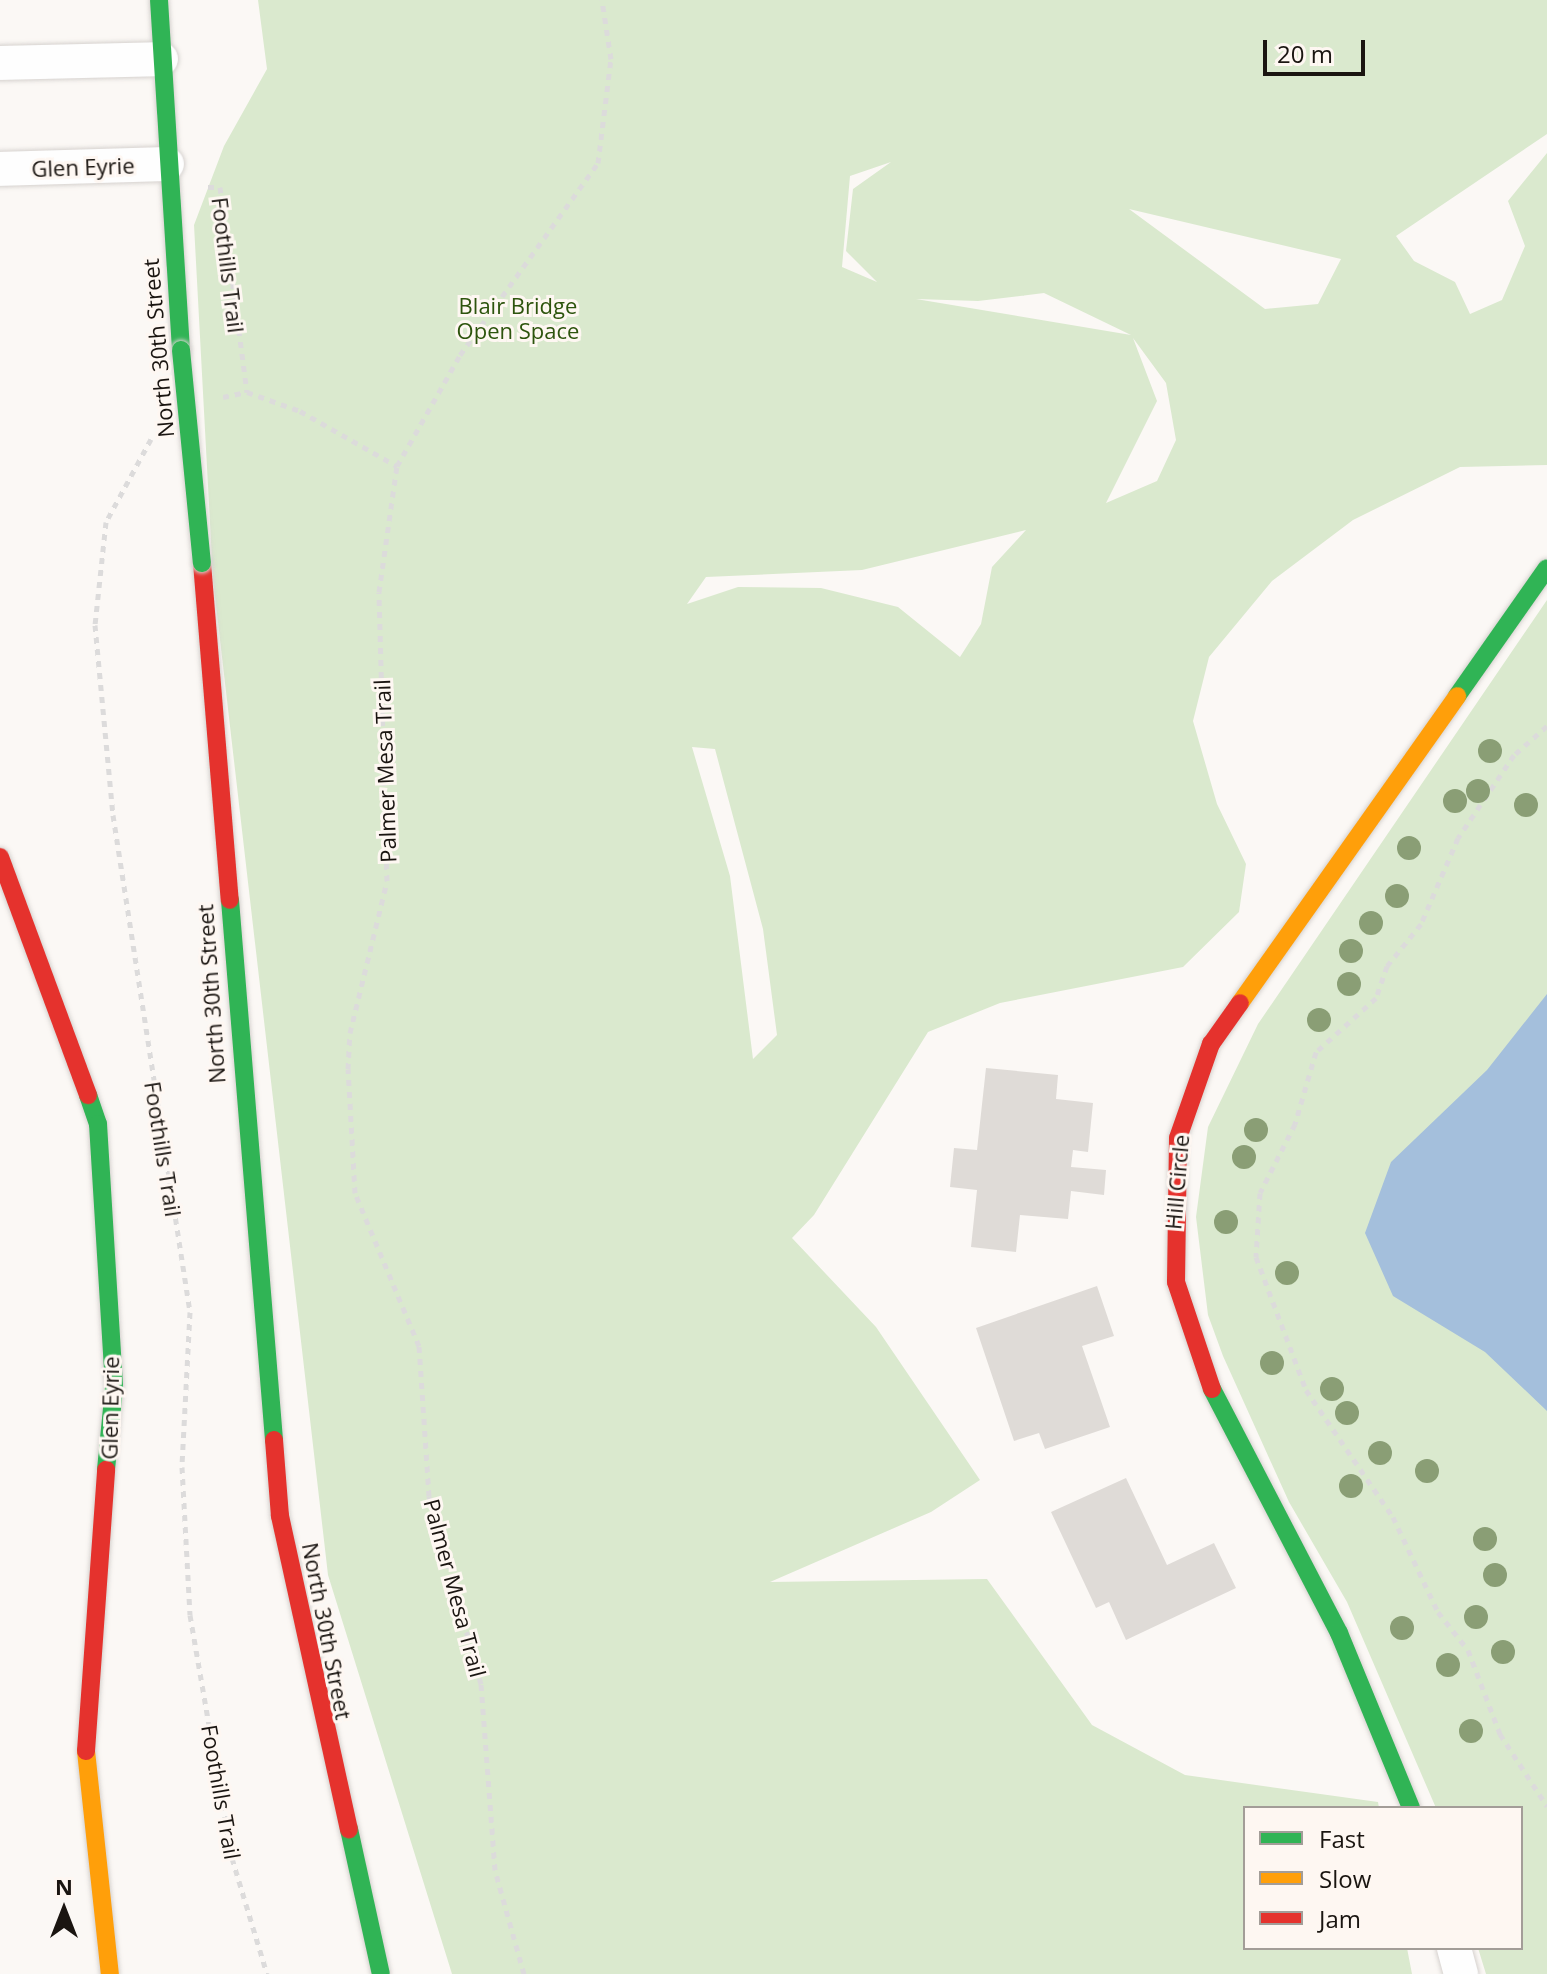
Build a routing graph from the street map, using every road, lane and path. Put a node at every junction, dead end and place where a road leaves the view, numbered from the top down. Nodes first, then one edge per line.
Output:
1 (159, 0) edge
2 (602, 0) edge
3 (161, 59) junction
4 (0, 63) edge
5 (0, 169) edge
6 (167, 175) junction
7 (247, 392) junction
8 (211, 402) dead end
9 (159, 426) dead end
10 (397, 466) junction
11 (1547, 568) edge
12 (1547, 726) edge
13 (0, 857) edge
14 (1410, 1806) edge
15 (1547, 1806) edge
16 (1455, 1950) edge
17 (110, 1974) edge
18 (267, 1974) edge
19 (381, 1974) edge
20 (524, 1974) edge
21 (1461, 1974) edge

1 - 3 street, North 30th Street
2 - 10 path, Palmer Mesa Trail
3 - 4 street
3 - 6 street, North 30th Street
5 - 6 street, Glen Eyrie
6 - 7 path, Foothills Trail
6 - 19 street, North 30th Street, bridge
7 - 8 path
7 - 10 path
9 - 18 path, Foothills Trail
10 - 20 path, Palmer Mesa Trail
11 - 14 street, Hill Circle
12 - 15 path
13 - 17 street, Glen Eyrie
16 - 21 street

